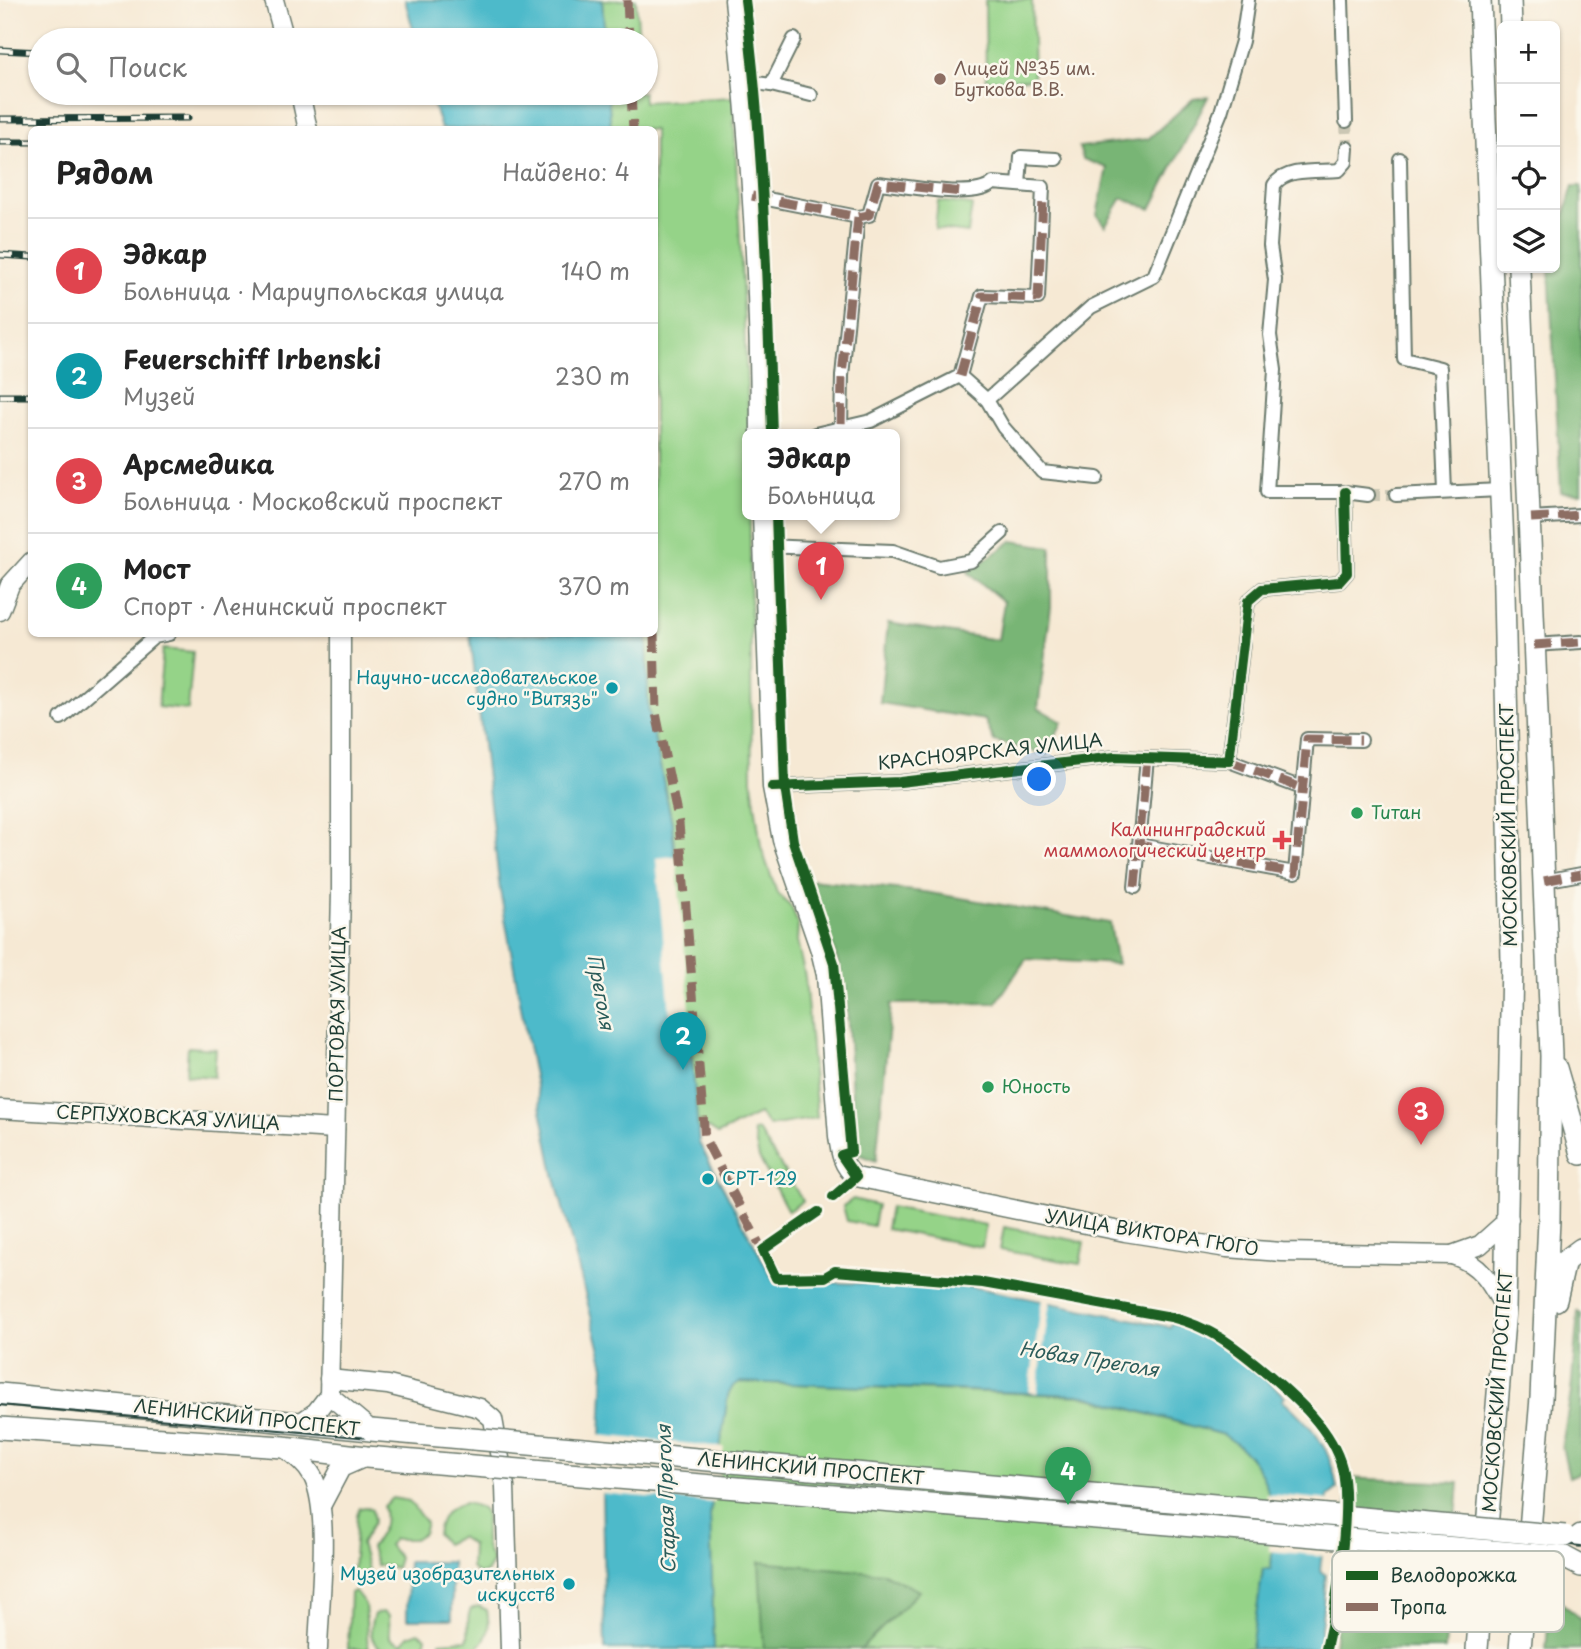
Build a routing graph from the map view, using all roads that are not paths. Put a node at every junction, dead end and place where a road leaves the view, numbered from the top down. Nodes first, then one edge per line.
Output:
1 (274, 0) edge
2 (734, 0) edge
3 (1248, 0) edge
4 (1342, 0) edge
5 (1480, 0) edge
6 (1510, 0) edge
7 (1511, 21) edge
8 (282, 28) edge
9 (794, 39) dead end
10 (742, 81) junction
11 (771, 85) junction
12 (811, 95) dead end
13 (303, 105) edge
14 (1346, 121) tunnel mouth
15 (307, 126) edge
16 (1347, 148) tunnel mouth
17 (1056, 159) dead end
18 (1400, 159) dead end
19 (1019, 185) junction
20 (752, 196) junction
21 (858, 217) junction
22 (1519, 273) edge
23 (960, 376) junction
24 (987, 400) junction
25 (760, 429) edge
26 (841, 429) joint
27 (1097, 478) dead end
28 (1500, 490) junction
29 (1345, 492) junction
30 (1446, 492) junction
31 (1368, 495) tunnel mouth
32 (1396, 495) tunnel mouth
33 (1581, 515) edge
34 (1531, 518) junction
35 (762, 520) edge
36 (1002, 533) dead end
37 (764, 546) junction
38 (28, 565) edge
39 (0, 611) edge
40 (153, 637) edge
41 (341, 637) edge
42 (1581, 642) edge
43 (1534, 645) junction
44 (1505, 677) junction
45 (1535, 677) junction
46 (61, 718) dead end
47 (1362, 740) dead end
48 (1147, 758) junction
49 (1229, 761) junction
50 (772, 787) junction
51 (1302, 788) junction
52 (1139, 845) junction
53 (1581, 874) edge
54 (1544, 881) junction
55 (1135, 887) dead end
56 (1550, 1056) junction
57 (0, 1109) edge
58 (335, 1129) junction
59 (1581, 1154) edge
60 (1509, 1219) junction
61 (1581, 1249) edge
62 (1452, 1255) junction
63 (1505, 1309) junction
64 (329, 1387) junction
65 (0, 1394) edge
66 (1541, 1398) junction
67 (300, 1423) junction
68 (0, 1428) edge
69 (371, 1430) junction
70 (283, 1447) junction
71 (366, 1457) junction
72 (322, 1504) junction
73 (1576, 1546) edge
74 (1486, 1551) edge
75 (1528, 1551) edge
76 (318, 1649) edge
77 (510, 1649) edge

1 - 8 street
2 - 10 street
3 - 24 street
4 - 14 street
5 - 28 main road, МОСКОВСКИЙ ПРОСПЕКТ
6 - 7 main road
9 - 11 street
10 - 11 street
10 - 20 street
11 - 12 street
13 - 15 street
16 - 29 street
17 - 19 street
18 - 30 street
19 - 21 street
19 - 23 street
20 - 21 street
20 - 25 street
21 - 26 street
22 - 34 main road, МОСКОВСКИЙ ПРОСПЕКТ
23 - 24 street
23 - 26 street
24 - 27 street
28 - 30 street
28 - 44 main road, МОСКОВСКИЙ ПРОСПЕКТ
29 - 31 street
29 - 49 street
30 - 32 street
33 - 34 street
34 - 43 main road, МОСКОВСКИЙ ПРОСПЕКТ
35 - 37 street
36 - 37 street
37 - 50 street
38 - 39 street
40 - 46 street
41 - 58 street, ПОРТОВАЯ УЛИЦА
42 - 43 street
43 - 45 main road, МОСКОВСКИЙ ПРОСПЕКТ
44 - 45 main road
44 - 60 main road, МОСКОВСКИЙ ПРОСПЕКТ
45 - 54 main road, МОСКОВСКИЙ ПРОСПЕКТ
47 - 51 street
48 - 49 street, КРАСНОЯРСКАЯ УЛИЦА
48 - 50 street, КРАСНОЯРСКАЯ УЛИЦА
48 - 52 street
49 - 51 street
50 - 62 street, УЛИЦА ВИКТОРА ГЮГО
51 - 52 street
52 - 55 street
53 - 54 street
54 - 56 main road, МОСКОВСКИЙ ПРОСПЕКТ
56 - 59 main road
56 - 66 main road, МОСКОВСКИЙ ПРОСПЕКТ
57 - 58 street, СЕРПУХОВСКАЯ УЛИЦА
58 - 64 street, ПОРТОВАЯ УЛИЦА
60 - 62 street, УЛИЦА ВИКТОРА ГЮГО
60 - 63 main road, МОСКОВСКИЙ ПРОСПЕКТ
61 - 66 main road
62 - 63 street, УЛИЦА ВИКТОРА ГЮГО
63 - 74 main road, МОСКОВСКИЙ ПРОСПЕКТ
64 - 67 street
64 - 69 street
64 - 77 street
65 - 67 main road, ЛЕНИНСКИЙ ПРОСПЕКТ
66 - 75 main road, МОСКОВСКИЙ ПРОСПЕКТ
67 - 69 main road, ЛЕНИНСКИЙ ПРОСПЕКТ
68 - 70 main road, ЛЕНИНСКИЙ ПРОСПЕКТ
69 - 73 main road, ЛЕНИНСКИЙ ПРОСПЕКТ, bridge
70 - 71 main road, ЛЕНИНСКИЙ ПРОСПЕКТ
70 - 72 street
71 - 72 street
71 - 73 main road, ЛЕНИНСКИЙ ПРОСПЕКТ, bridge
72 - 76 street

